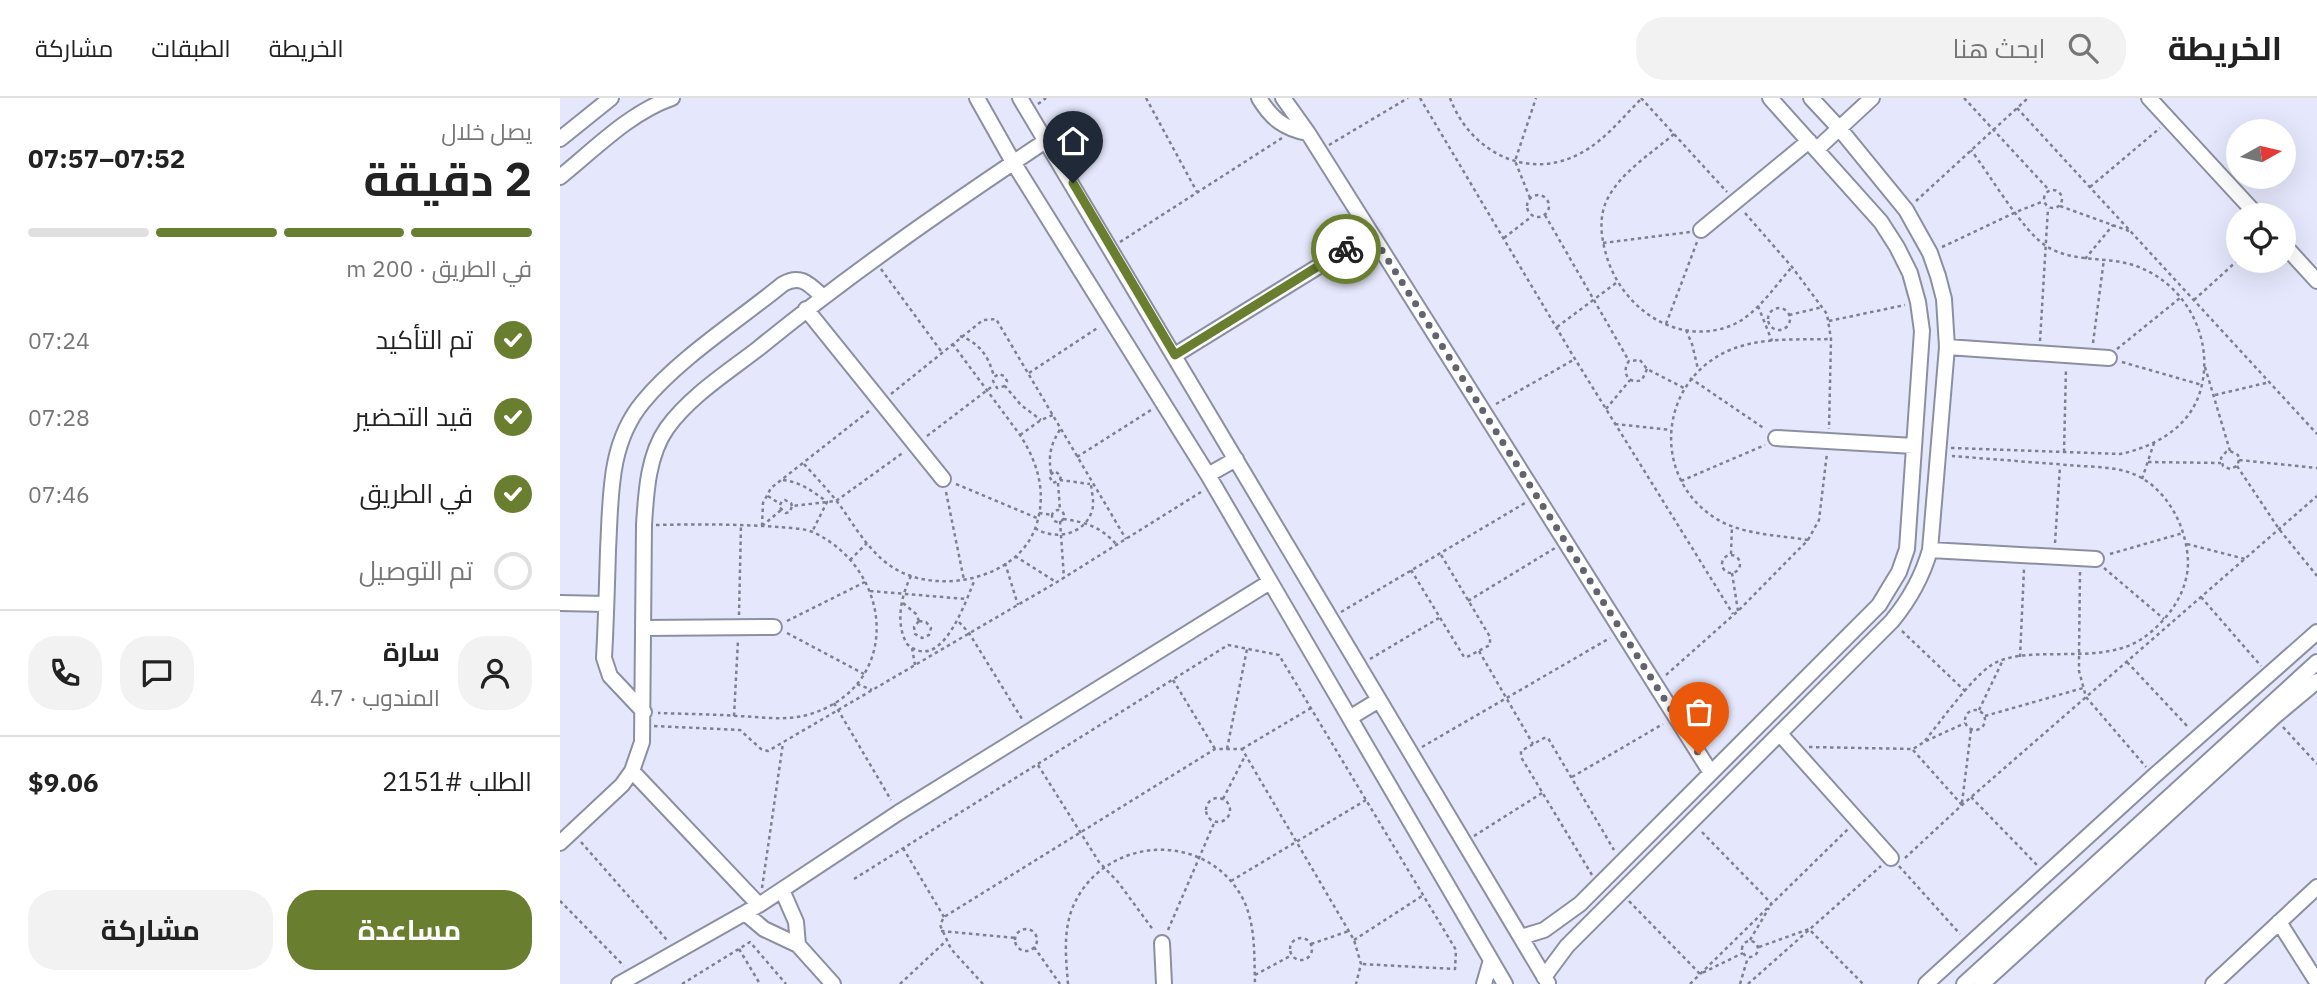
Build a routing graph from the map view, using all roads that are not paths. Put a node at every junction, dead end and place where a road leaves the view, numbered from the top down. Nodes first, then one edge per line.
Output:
1 (611, 98) edge
2 (672, 98) edge
3 (977, 98) edge
4 (1020, 98) edge
5 (1259, 98) edge
6 (1283, 98) edge
7 (1770, 98) edge
8 (1811, 98) edge
9 (1872, 98) edge
10 (2149, 98) edge
11 (1839, 128) junction
12 (1301, 132) junction
13 (560, 139) edge
14 (1047, 140) junction
15 (1813, 145) junction
16 (1013, 162) junction
17 (560, 177) edge
18 (2246, 203) edge
19 (1701, 230) road end
20 (1371, 233) junction
21 (2296, 258) edge
22 (2317, 281) edge
23 (823, 297) junction
24 (806, 309) junction
25 (1947, 347) junction
26 (1175, 355) junction
27 (2108, 358) road end
28 (1777, 439) road end
29 (1914, 446) junction
30 (1236, 459) junction
31 (943, 478) road end
32 (1211, 480) junction
33 (1930, 550) junction
34 (2090, 559) road end
35 (1270, 582) junction
36 (1888, 593) junction
37 (1908, 602) junction
38 (560, 603) edge
39 (606, 604) junction
40 (774, 627) road end
41 (643, 628) junction
42 (2317, 632) edge
43 (2317, 662) edge
44 (2317, 681) edge
45 (1379, 700) junction
46 (1351, 717) junction
47 (644, 719) junction
48 (1780, 734) junction
49 (632, 771) junction
50 (1711, 773) junction
51 (560, 844) edge
52 (1891, 858) road end
53 (2317, 887) edge
54 (782, 890) junction
55 (1580, 904) junction
56 (759, 905) junction
57 (745, 913) junction
58 (1595, 920) junction
59 (2279, 922) junction
60 (1521, 937) junction
61 (1162, 943) road end
62 (798, 945) junction
63 (1491, 960) junction
64 (1546, 980) edge
65 (2317, 982) edge
66 (619, 984) edge
67 (833, 984) edge
68 (1164, 984) edge
69 (1485, 984) edge
70 (1506, 984) edge
71 (1926, 984) edge
72 (1964, 984) edge
73 (1982, 984) edge
74 (2213, 984) edge

1 - 13 street
2 - 17 street
3 - 16 street
4 - 14 street
5 - 12 street
6 - 12 street
7 - 15 street
8 - 11 street
9 - 11 street
10 - 18 street
11 - 15 street
11 - 25 street
12 - 20 street
14 - 16 street
14 - 26 street
15 - 19 street
15 - 29 street
16 - 23 street
16 - 32 street
20 - 26 street
20 - 50 street
21 - 22 street
23 - 24 street
23 - 39 street
24 - 31 street
24 - 41 street
25 - 27 street
25 - 33 street
26 - 30 street
28 - 29 street
29 - 36 street
30 - 32 street
30 - 45 street
32 - 35 street
33 - 34 street
33 - 37 street
35 - 46 street
35 - 54 street
36 - 37 street
36 - 50 street
37 - 48 street
38 - 39 street
39 - 47 street
40 - 41 street
41 - 47 street
42 - 71 street
43 - 72 street
44 - 73 street
45 - 46 street
45 - 60 street
46 - 63 street
47 - 49 street
48 - 52 street
48 - 58 street
49 - 51 street
49 - 56 street
50 - 55 street
53 - 59 street
54 - 56 street
54 - 62 street
55 - 58 street
55 - 60 street
56 - 57 street
57 - 62 street
57 - 66 street
58 - 64 street
59 - 65 street
59 - 74 street
60 - 64 street
61 - 68 street
62 - 67 street
63 - 69 street
63 - 70 street

